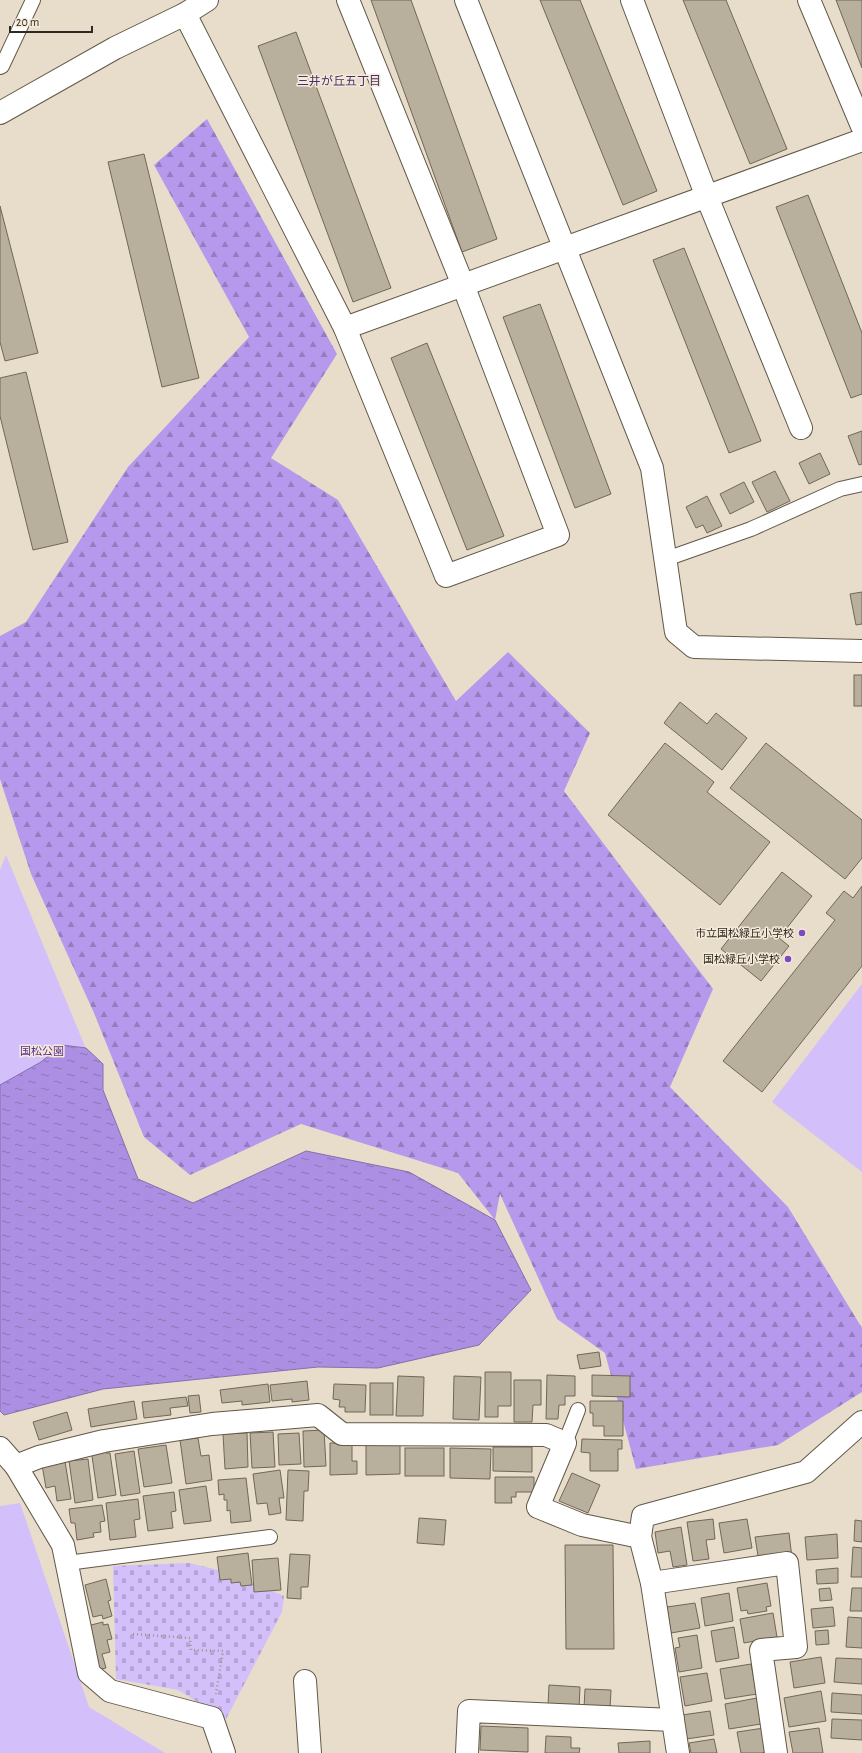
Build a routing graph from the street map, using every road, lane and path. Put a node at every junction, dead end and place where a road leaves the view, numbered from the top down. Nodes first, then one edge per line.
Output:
1 (33, 0) edge
2 (207, 0) edge
3 (348, 0) edge
4 (466, 0) edge
5 (632, 0) edge
6 (809, 0) edge
7 (185, 14) junction
8 (0, 66) edge
9 (0, 113) edge
10 (862, 126) edge
11 (862, 140) edge
12 (707, 196) junction
13 (565, 248) junction
14 (463, 285) junction
15 (345, 328) junction
16 (800, 428) dead end
17 (862, 484) edge
18 (666, 559) junction
19 (862, 651) edge
20 (578, 1410) dead end
21 (862, 1422) edge
22 (565, 1443) junction
23 (0, 1448) edge
24 (16, 1466) junction
25 (270, 1537) dead end
26 (640, 1537) junction
27 (67, 1563) junction
28 (652, 1584) junction
29 (133, 1634) dead end
30 (305, 1681) dead end
31 (212, 1718) junction
32 (673, 1720) junction
33 (224, 1753) edge
34 (310, 1753) edge
35 (467, 1753) edge
36 (678, 1753) edge
37 (776, 1753) edge

1 - 8 lane
2 - 7 street
3 - 14 street
4 - 13 street
5 - 12 street
6 - 10 street
7 - 9 street
7 - 15 street
11 - 12 street
12 - 13 street
12 - 16 street
13 - 14 street
13 - 18 street
14 - 15 street
14 - 15 street
17 - 18 lane
18 - 19 street
20 - 22 lane
21 - 26 street
22 - 24 street
22 - 26 street
23 - 24 street
24 - 27 street
25 - 27 lane
26 - 28 street
27 - 31 street
28 - 32 street
28 - 37 street
29 - 31 path
30 - 34 street
31 - 33 street
32 - 35 street
32 - 36 street

